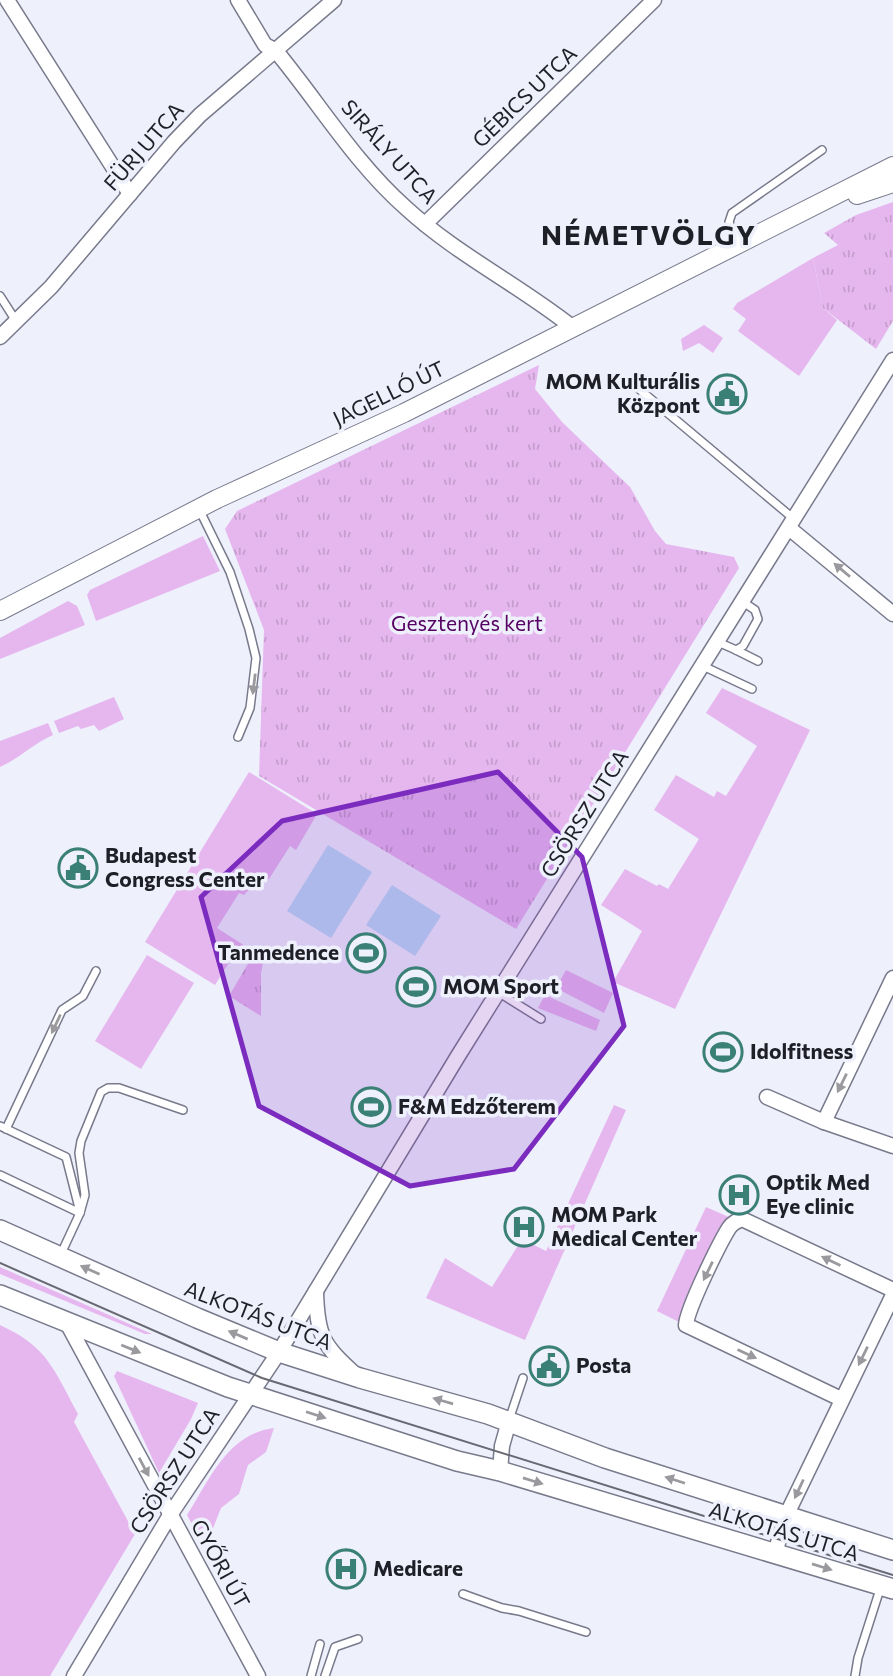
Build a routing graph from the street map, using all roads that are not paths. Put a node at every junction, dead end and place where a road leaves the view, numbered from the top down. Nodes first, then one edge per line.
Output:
1 (7, 0) edge
2 (238, 0) edge
3 (334, 0) edge
4 (654, 0) edge
5 (276, 51) junction
6 (822, 150) dead end
7 (893, 166) edge
8 (893, 183) edge
9 (130, 194) junction
10 (797, 216) junction
11 (425, 223) junction
12 (738, 246) junction
13 (0, 296) edge
14 (17, 322) junction
15 (572, 327) junction
16 (0, 337) edge
17 (893, 360) edge
18 (639, 389) dead end
19 (199, 509) junction
20 (792, 524) junction
21 (743, 602) junction
22 (0, 611) edge
23 (893, 614) edge
24 (718, 642) junction
25 (736, 650) junction
26 (758, 661) dead end
27 (703, 666) junction
28 (752, 689) dead end
29 (239, 737) dead end
30 (96, 971) dead end
31 (893, 978) edge
32 (498, 992) junction
33 (541, 1019) dead end
34 (767, 1097) dead end
35 (183, 1110) dead end
36 (824, 1122) junction
37 (3, 1128) edge
38 (893, 1146) edge
39 (0, 1175) edge
40 (80, 1213) junction
41 (0, 1230) edge
42 (60, 1257) junction
43 (316, 1292) junction
44 (893, 1292) edge
45 (0, 1295) edge
46 (68, 1323) junction
47 (279, 1352) junction
48 (360, 1378) junction
49 (523, 1378) dead end
50 (251, 1395) junction
51 (841, 1399) junction
52 (509, 1421) junction
53 (500, 1471) junction
54 (170, 1515) junction
55 (786, 1516) junction
56 (893, 1550) edge
57 (775, 1553) junction
58 (887, 1587) edge
59 (463, 1594) dead end
60 (586, 1632) dead end
61 (358, 1639) dead end
62 (320, 1644) dead end
63 (74, 1676) edge
64 (258, 1676) edge
65 (311, 1676) edge
66 (325, 1676) edge
67 (855, 1676) edge

1 - 9 street
2 - 5 street, SIRÁLY UTCA
3 - 5 street, FÜRJ UTCA
4 - 11 street, GÉBICS UTCA
5 - 9 street, FÜRJ UTCA
5 - 11 street, SIRÁLY UTCA
6 - 12 lane
7 - 10 street, JAGELLÓ ÚT
8 - 10 street, JAGELLÓ ÚT
9 - 14 street, FÜRJ UTCA
10 - 12 street, JAGELLÓ ÚT
11 - 15 street, SIRÁLY UTCA
12 - 15 street, JAGELLÓ ÚT
13 - 14 lane
14 - 16 street, FÜRJ UTCA
15 - 19 street, JAGELLÓ ÚT
17 - 20 street, CSÖRSZ UTCA
18 - 20 lane
19 - 22 street, JAGELLÓ ÚT
19 -> 29 lane
20 - 21 street, CSÖRSZ UTCA
23 -> 20 street
21 - 24 street, CSÖRSZ UTCA
21 - 25 lane
24 - 25 lane
24 - 27 street, CSÖRSZ UTCA
25 - 26 lane
27 - 28 lane
27 - 32 street, CSÖRSZ UTCA
30 -> 37 lane
31 -> 36 street
32 - 33 lane
32 - 43 street, CSÖRSZ UTCA
34 - 36 street
35 - 40 lane
36 - 38 street
37 - 40 lane
39 - 40 lane
40 - 42 lane
41 - 42 main road, ALKOTÁS UTCA
47 -> 42 main road, ALKOTÁS UTCA
43 - 47 street, CSÖRSZ UTCA
43 - 48 street
44 -> 51 street
44 -> 51 street
45 - 46 main road, ALKOTÁS UTCA
46 -> 50 main road, ALKOTÁS UTCA
46 -> 54 street, GYŐRI ÚT
47 - 48 main road, ALKOTÁS UTCA
47 - 50 street, CSÖRSZ UTCA
52 -> 48 main road, ALKOTÁS UTCA
49 - 52 lane
50 -> 53 main road, ALKOTÁS UTCA
50 - 54 street, CSÖRSZ UTCA
51 -> 55 street
52 - 53 street
55 -> 52 main road, ALKOTÁS UTCA
53 -> 57 main road, ALKOTÁS UTCA
54 - 63 street, CSÖRSZ UTCA
54 - 64 street, GYŐRI ÚT
55 - 56 main road, ALKOTÁS UTCA
55 - 57 street
57 -> 58 main road, ALKOTÁS UTCA
58 - 67 lane
59 - 60 lane
61 - 66 lane
62 - 65 lane

